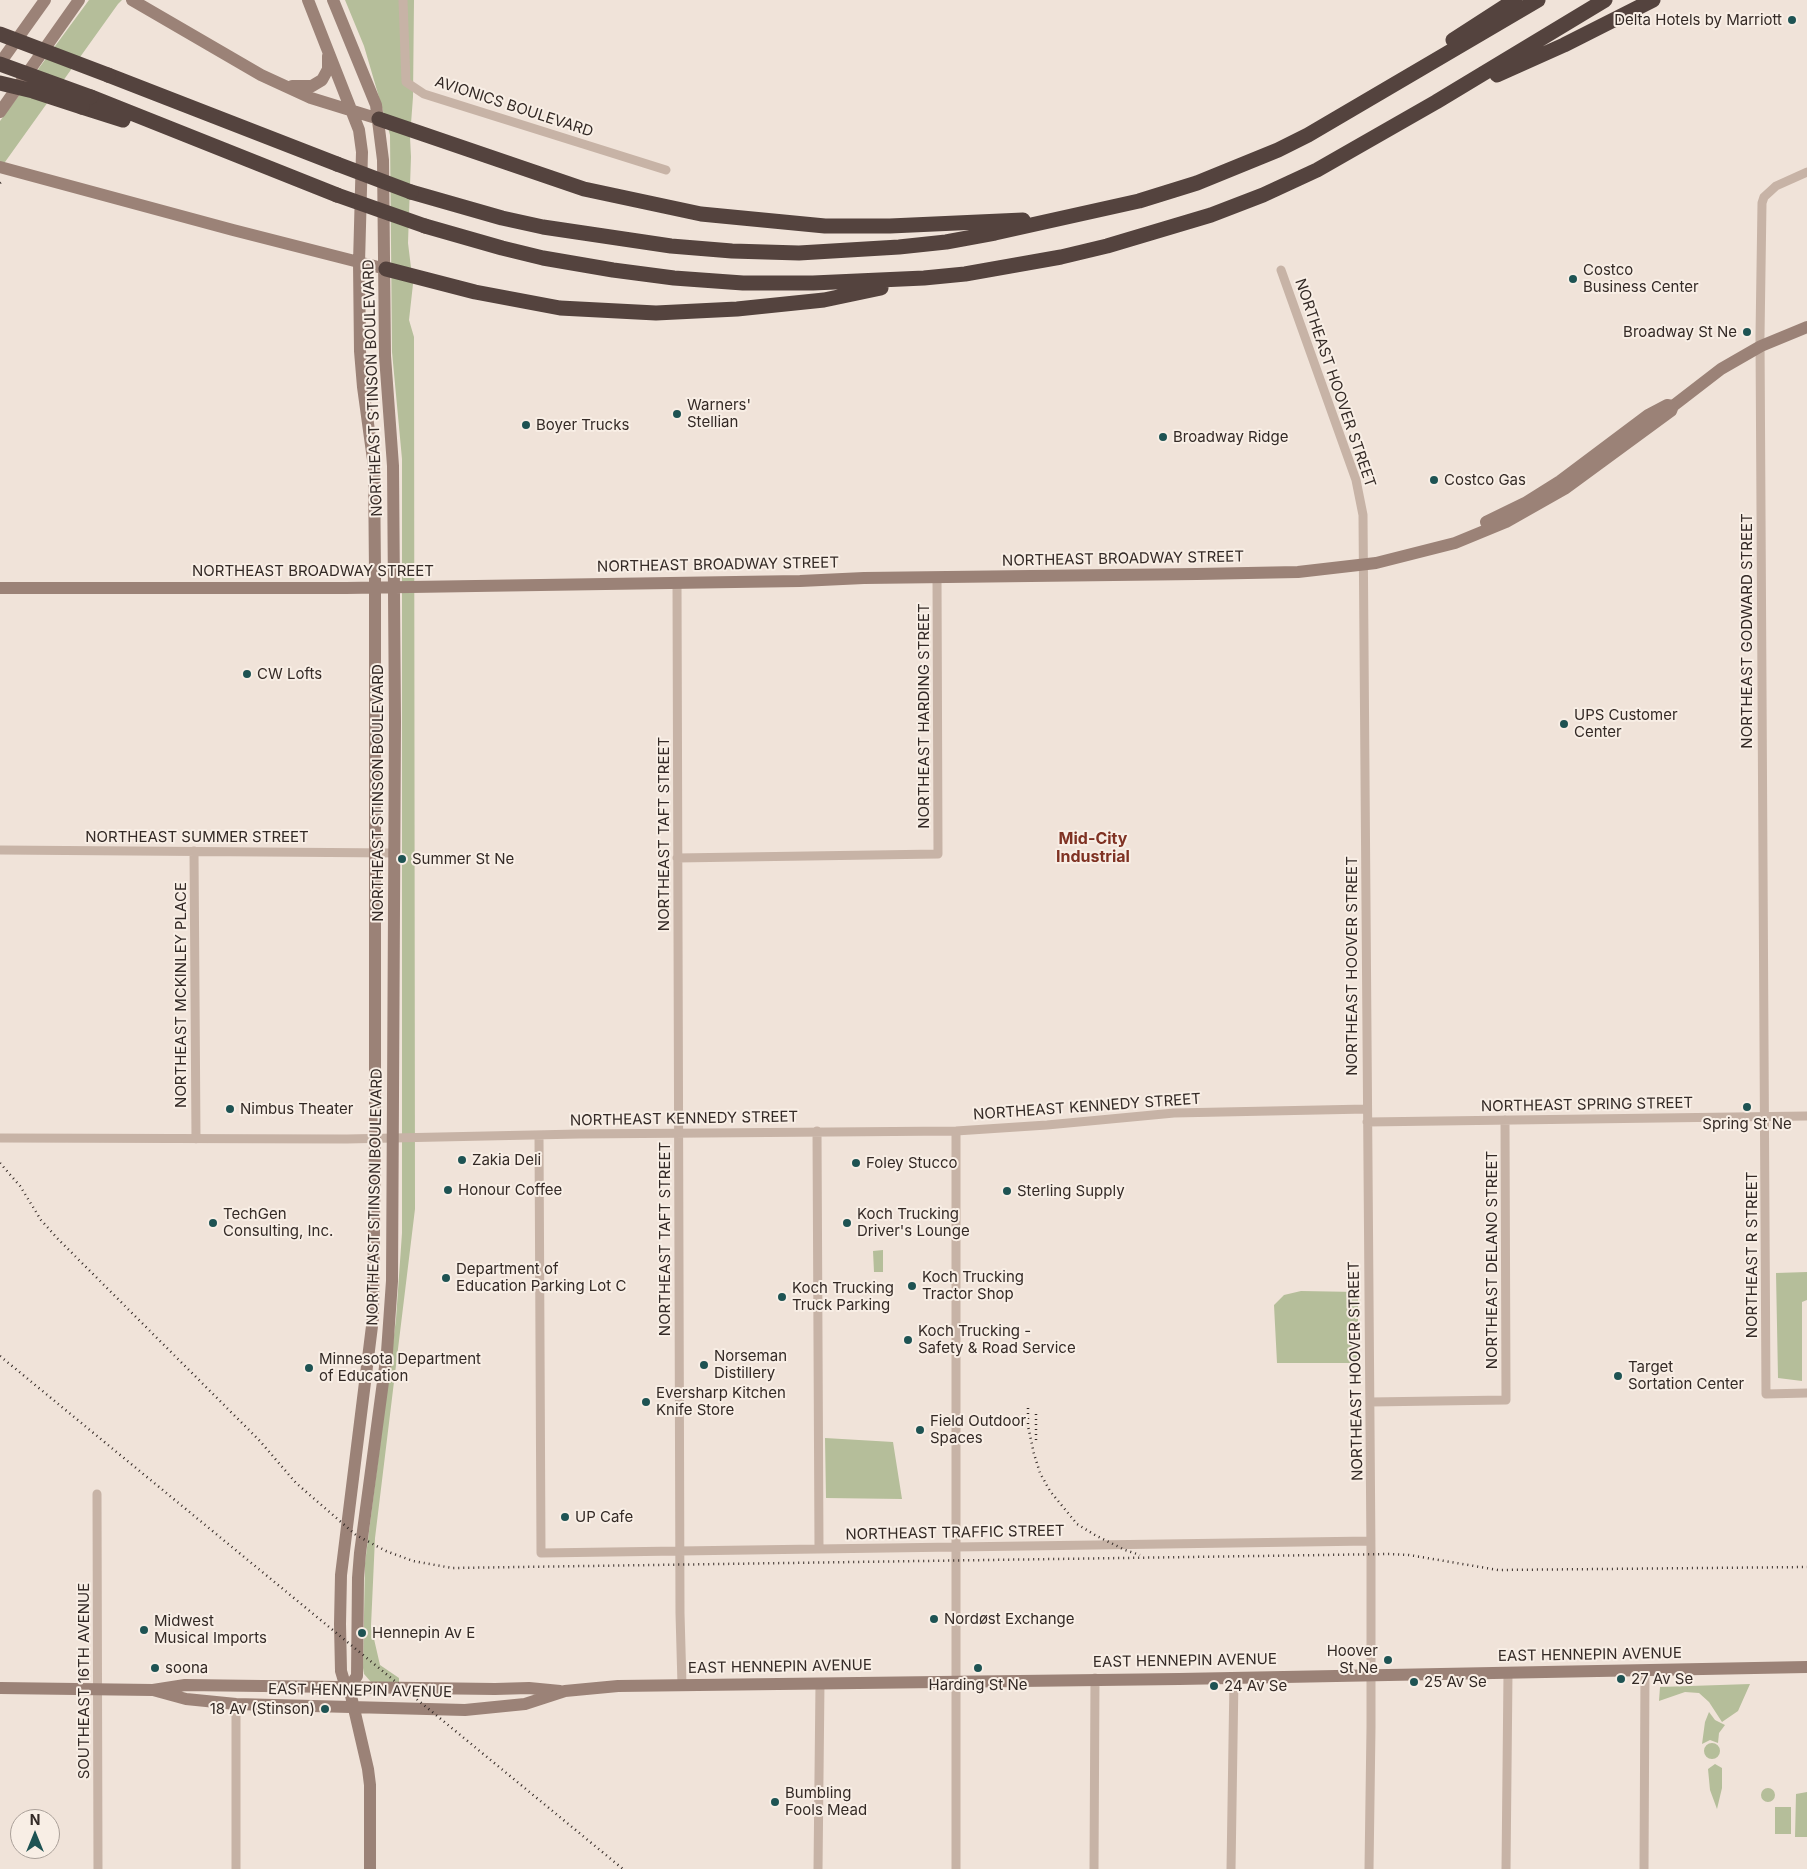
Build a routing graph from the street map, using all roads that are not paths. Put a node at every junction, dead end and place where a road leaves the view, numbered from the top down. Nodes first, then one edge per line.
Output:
1 (45, 0) edge
2 (79, 0) edge
3 (132, 0) edge
4 (308, 0) edge
5 (334, 0) edge
6 (404, 0) edge
7 (1514, 0) edge
8 (1538, 0) edge
9 (1605, 0) edge
10 (1653, 0) edge
11 (0, 34) edge
12 (328, 51) junction
13 (0, 63) edge
14 (0, 83) edge
15 (284, 86) junction
16 (86, 102) junction
17 (1436, 102) junction
18 (352, 110) junction
19 (0, 112) edge
20 (379, 119) junction
21 (1308, 135) junction
22 (0, 167) edge
23 (666, 170) dead end
24 (1807, 172) edge
25 (1084, 214) junction
26 (359, 263) junction
27 (386, 269) junction
28 (1281, 270) dead end
29 (924, 278) junction
30 (1807, 327) edge
31 (1761, 346) junction
32 (1363, 565) junction
33 (937, 577) junction
34 (677, 582) junction
35 (393, 587) junction
36 (0, 588) edge
37 (375, 588) junction
38 (0, 850) edge
39 (194, 851) junction
40 (375, 853) junction
41 (394, 853) junction
42 (678, 858) junction
43 (1367, 1109) junction
44 (1765, 1116) junction
45 (1807, 1116) edge
46 (1505, 1120) junction
47 (1367, 1122) junction
48 (817, 1131) junction
49 (956, 1131) junction
50 (678, 1133) junction
51 (539, 1135) junction
52 (0, 1138) edge
53 (375, 1138) junction
54 (393, 1138) junction
55 (196, 1139) junction
56 (1807, 1393) edge
57 (1370, 1402) junction
58 (97, 1494) dead end
59 (1371, 1541) junction
60 (957, 1547) junction
61 (819, 1549) junction
62 (680, 1551) junction
63 (1807, 1667) edge
64 (1645, 1670) junction
65 (1508, 1673) junction
66 (1372, 1674) junction
67 (1094, 1678) junction
68 (1234, 1678) junction
69 (956, 1680) junction
70 (820, 1682) junction
71 (682, 1685) junction
72 (349, 1687) junction
73 (0, 1688) edge
74 (98, 1689) junction
75 (153, 1690) junction
76 (565, 1691) junction
77 (236, 1704) junction
78 (354, 1708) junction
79 (98, 1869) edge
80 (236, 1869) edge
81 (370, 1869) edge
82 (818, 1869) edge
83 (956, 1869) edge
84 (1094, 1869) edge
85 (1231, 1869) edge
86 (1369, 1869) edge
87 (1506, 1869) edge
88 (1644, 1869) edge

1 - 13 main road
2 - 19 main road
3 - 15 main road
4 - 12 main road, NORTHEAST STINSON BOULEVARD
5 - 20 main road, NORTHEAST STINSON BOULEVARD
6 - 23 street, AVIONICS BOULEVARD
7 - 21 highway
8 - 21 highway
9 - 17 highway
10 - 17 highway
11 - 25 highway, bridge
12 - 15 main road
12 - 18 main road, NORTHEAST STINSON BOULEVARD
13 - 16 highway, bridge
14 - 16 highway, bridge
15 - 18 main road
16 - 29 highway, bridge
17 - 29 highway
18 - 20 main road
18 - 26 main road, NORTHEAST STINSON BOULEVARD
20 - 25 highway
20 - 27 main road, NORTHEAST STINSON BOULEVARD
21 - 25 highway
22 - 26 main road
24 - 31 street, NORTHEAST GODWARD STREET
26 - 27 main road
26 - 37 main road, NORTHEAST STINSON BOULEVARD
27 - 29 highway
27 - 35 main road, NORTHEAST STINSON BOULEVARD
28 - 32 street, NORTHEAST HOOVER STREET
30 - 31 main road, NORTHEAST BROADWAY STREET
31 - 32 main road, NORTHEAST BROADWAY STREET
31 - 44 street, NORTHEAST GODWARD STREET
32 - 33 main road, NORTHEAST BROADWAY STREET
32 - 43 street, NORTHEAST HOOVER STREET
33 - 34 main road, NORTHEAST BROADWAY STREET
33 - 42 street, NORTHEAST HARDING STREET
34 - 35 main road, NORTHEAST BROADWAY STREET
34 - 42 street, NORTHEAST TAFT STREET
35 - 37 main road, NORTHEAST BROADWAY STREET
35 - 41 main road, NORTHEAST STINSON BOULEVARD
36 - 37 main road, NORTHEAST BROADWAY STREET
37 - 40 main road, NORTHEAST STINSON BOULEVARD
38 - 39 street, NORTHEAST SUMMER STREET
39 - 40 street, NORTHEAST SUMMER STREET
39 - 55 street, NORTHEAST MCKINLEY PLACE
40 - 41 street, NORTHEAST SUMMER STREET
40 - 53 main road, NORTHEAST STINSON BOULEVARD
41 - 54 main road, NORTHEAST STINSON BOULEVARD
42 - 50 street, NORTHEAST TAFT STREET
43 - 47 street, NORTHEAST HOOVER STREET
43 - 49 street, NORTHEAST KENNEDY STREET
44 - 45 street, NORTHEAST SPRING STREET
44 - 46 street, NORTHEAST SPRING STREET
44 - 56 street, NORTHEAST R STREET
46 - 47 street, NORTHEAST SPRING STREET
46 - 57 street, NORTHEAST DELANO STREET
47 - 57 street, NORTHEAST HOOVER STREET
48 - 49 street, NORTHEAST KENNEDY STREET
48 - 50 street, NORTHEAST KENNEDY STREET
48 - 61 street
49 - 60 street
50 - 51 street, NORTHEAST KENNEDY STREET
50 - 62 street, NORTHEAST TAFT STREET
51 - 54 street, NORTHEAST KENNEDY STREET
51 - 62 street, NORTHEAST TRAFFIC STREET
52 - 55 street, NORTHEAST KENNEDY STREET
53 - 54 street, NORTHEAST KENNEDY STREET
53 - 55 street, NORTHEAST KENNEDY STREET
53 - 72 main road, NORTHEAST STINSON BOULEVARD
54 - 72 main road, NORTHEAST STINSON BOULEVARD
57 - 59 street, NORTHEAST HOOVER STREET
58 - 74 street, SOUTHEAST 16TH AVENUE
59 - 60 street, NORTHEAST TRAFFIC STREET
59 - 66 street, NORTHEAST HOOVER STREET
60 - 61 street, NORTHEAST TRAFFIC STREET
60 - 69 street
61 - 62 street, NORTHEAST TRAFFIC STREET
62 - 71 street, NORTHEAST TAFT STREET
63 - 64 main road, EAST HENNEPIN AVENUE
64 - 65 main road, EAST HENNEPIN AVENUE
64 - 88 street
65 - 66 main road, EAST HENNEPIN AVENUE
65 - 87 street
66 - 68 main road, EAST HENNEPIN AVENUE
66 - 86 street, NORTHEAST HOOVER STREET
67 - 68 main road, EAST HENNEPIN AVENUE
67 - 69 main road, EAST HENNEPIN AVENUE
67 - 84 street
68 - 85 street
69 - 70 main road, EAST HENNEPIN AVENUE
69 - 83 street
70 - 71 main road, EAST HENNEPIN AVENUE
70 - 82 street
71 - 76 main road, EAST HENNEPIN AVENUE
72 - 75 main road, EAST HENNEPIN AVENUE
72 - 76 main road, EAST HENNEPIN AVENUE
72 - 78 main road
73 - 74 main road, EAST HENNEPIN AVENUE
74 - 75 main road, EAST HENNEPIN AVENUE
74 - 79 street, SOUTHEAST 16TH AVENUE
75 - 77 main road, EAST HENNEPIN AVENUE
76 - 78 main road, EAST HENNEPIN AVENUE
77 - 78 main road, EAST HENNEPIN AVENUE
77 - 80 street
78 - 81 main road

